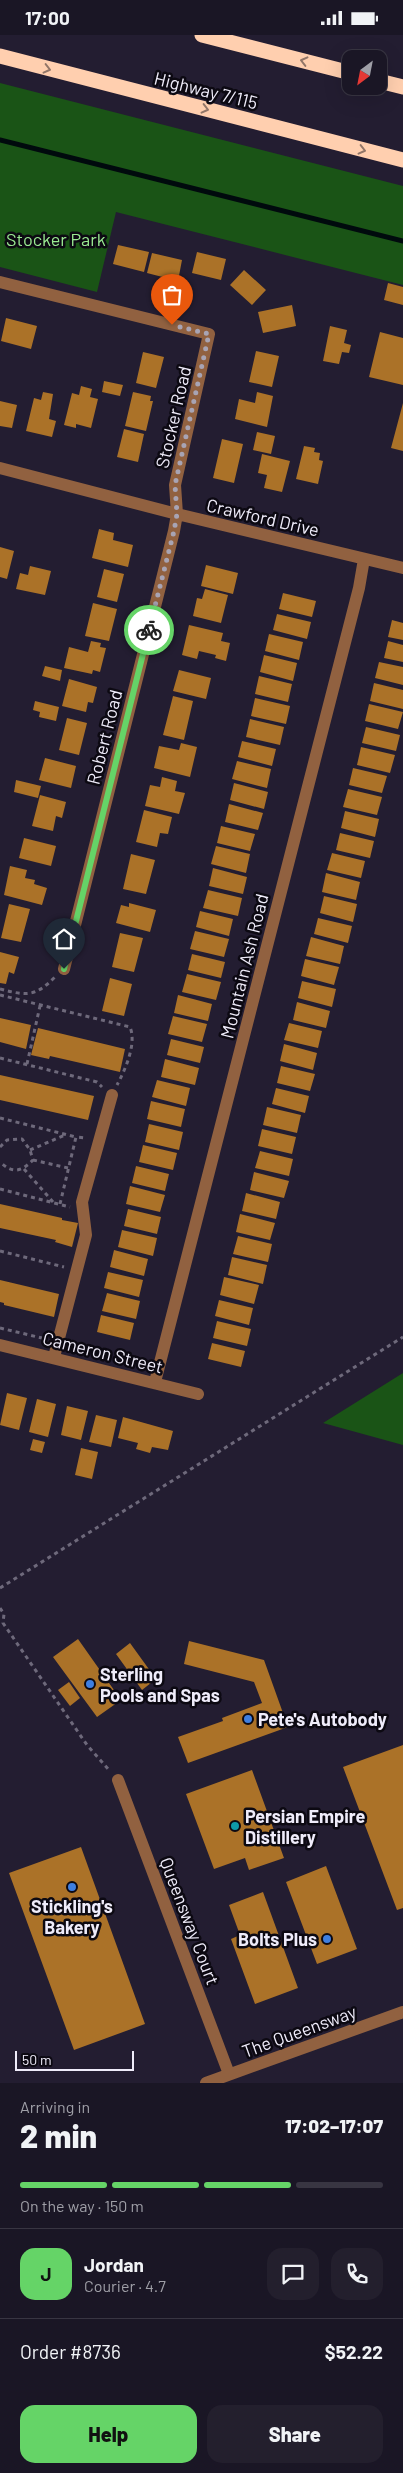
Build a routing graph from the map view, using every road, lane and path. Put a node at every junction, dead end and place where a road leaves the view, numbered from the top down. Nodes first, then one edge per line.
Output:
1 (202, 35) edge
2 (0, 56) edge
3 (342, 71) edge
4 (388, 83) edge
5 (403, 87) edge
6 (403, 160) edge
7 (0, 282) edge
8 (0, 468) edge
9 (177, 514) junction
10 (364, 559) junction
11 (403, 568) edge
12 (64, 969) joint
13 (0, 989) edge
14 (0, 995) edge
15 (40, 1006) junction
16 (0, 1058) edge
17 (27, 1064) junction
18 (101, 1085) junction
19 (105, 1094) junction
20 (0, 1118) edge
21 (66, 1135) junction
22 (90, 1135) dead end
23 (76, 1137) junction
24 (1, 1145) edge
25 (30, 1150) junction
26 (33, 1160) junction
27 (0, 1162) edge
28 (68, 1168) junction
29 (24, 1169) junction
30 (0, 1189) edge
31 (53, 1202) junction
32 (60, 1204) junction
33 (76, 1209) dead end
34 (0, 1251) edge
35 (70, 1268) dead end
36 (0, 1328) edge
37 (403, 1337) edge
38 (58, 1342) junction
39 (0, 1345) edge
40 (54, 1357) junction
41 (155, 1382) junction
42 (198, 1393) dead end
43 (0, 1588) edge
44 (0, 1608) edge
45 (118, 1780) joint
46 (403, 2012) edge
47 (229, 2074) junction
48 (212, 2082) edge

3 -> 1 highway
2 -> 6 highway, Highway 7/115
4 - 5 highway
7 - 9 street, Stocker Road
8 - 9 street, Crawford Drive
9 - 10 street, Crawford Drive
9 - 12 street, Robert Road
10 - 11 street, Crawford Drive
10 - 41 street, Mountain Ash Road
12 - 13 path
14 - 15 path
15 - 17 path
15 - 19 path
16 - 17 path
17 - 18 path
18 - 19 path
18 - 19 path
19 - 38 street
20 - 21 path
21 - 23 path
21 - 25 path
22 - 23 path
23 - 28 path
24 - 25 path
25 - 26 path
26 - 28 path
26 - 29 path
27 - 29 path
28 - 32 path
29 - 31 path
30 - 31 path
31 - 32 path
32 - 33 path
34 - 35 path
36 - 38 path
37 - 43 path
38 - 40 street
39 - 40 street, Cameron Street
40 - 41 street, Cameron Street
41 - 42 street, Cameron Street
44 - 45 path
45 - 47 street, Queensway Court
46 - 47 street, The Queensway
47 - 48 street, The Queensway

